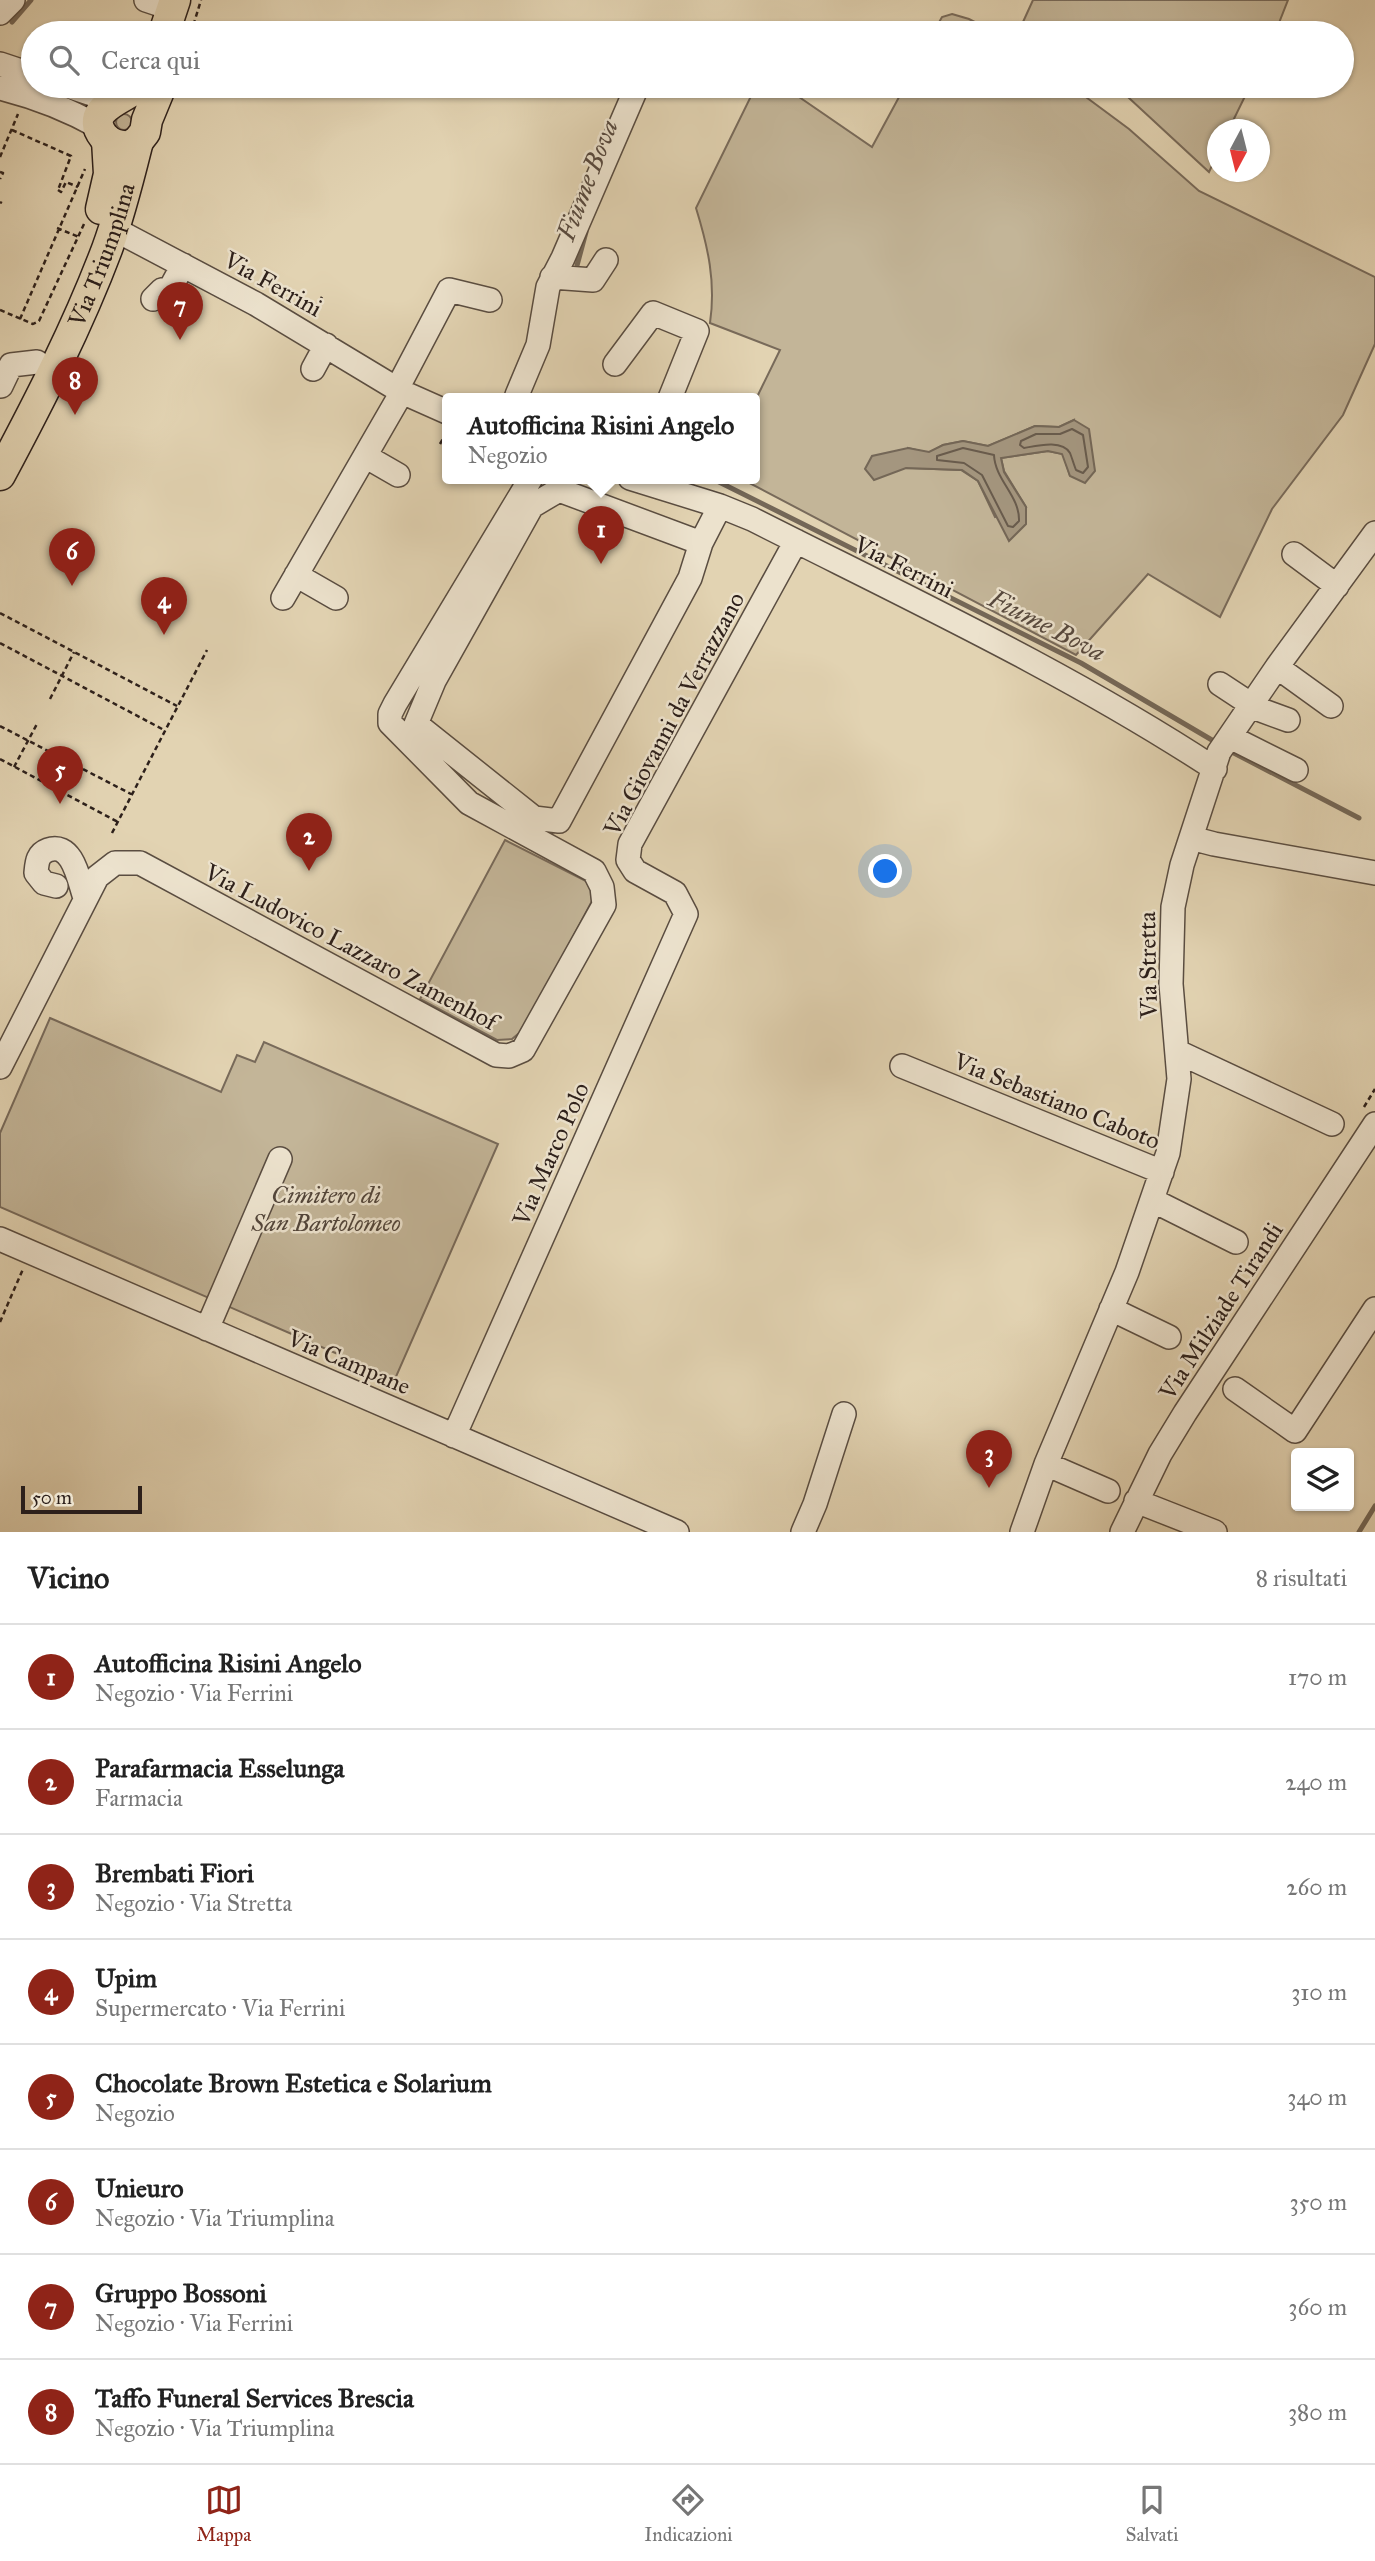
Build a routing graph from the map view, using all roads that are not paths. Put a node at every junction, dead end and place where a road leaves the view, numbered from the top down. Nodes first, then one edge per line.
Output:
1 (13, 0) edge
2 (0, 13) edge
3 (0, 64) edge
4 (21, 71) edge
5 (0, 88) edge
6 (21, 93) edge
7 (36, 98) edge
8 (92, 98) edge
9 (156, 98) edge
10 (632, 98) dead end
11 (116, 110) edge
12 (143, 131) junction
13 (114, 229) junction
14 (606, 260) dead end
15 (183, 265) junction
16 (567, 278) junction
17 (153, 299) dead end
18 (490, 300) dead end
19 (326, 345) junction
20 (37, 362) junction
21 (615, 364) dead end
22 (313, 369) dead end
23 (1, 386) edge
24 (400, 391) junction
25 (518, 393) edge
26 (672, 393) edge
27 (442, 410) edge
28 (0, 438) edge
29 (365, 456) junction
30 (0, 475) edge
31 (398, 475) dead end
32 (527, 484) edge
33 (560, 484) edge
34 (668, 484) edge
35 (720, 506) junction
36 (1375, 533) edge
37 (796, 541) junction
38 (701, 543) junction
39 (1294, 554) dead end
40 (296, 575) junction
41 (1337, 586) junction
42 (283, 598) dead end
43 (336, 598) dead end
44 (1277, 667) junction
45 (1220, 684) dead end
46 (1251, 705) junction
47 (1331, 706) dead end
48 (1287, 720) dead end
49 (1221, 753) junction
50 (1289, 766) dead end
51 (1191, 838) junction
52 (1375, 873) edge
53 (56, 886) dead end
54 (675, 893) joint
55 (85, 898) junction
56 (1178, 1052) junction
57 (902, 1066) dead end
58 (0, 1067) edge
59 (1332, 1124) dead end
60 (1375, 1124) edge
61 (1368, 1149) edge
62 (280, 1158) dead end
63 (1162, 1172) junction
64 (1153, 1200) junction
65 (0, 1239) edge
66 (1236, 1242) dead end
67 (1111, 1309) junction
68 (1375, 1309) edge
69 (207, 1329) junction
70 (1169, 1337) dead end
71 (1236, 1389) dead end
72 (844, 1414) dead end
73 (454, 1436) junction
74 (1046, 1464) junction
75 (1108, 1491) dead end
76 (1136, 1501) junction
77 (650, 1527) edge
78 (677, 1532) edge
79 (803, 1532) edge
80 (1022, 1532) edge
81 (1122, 1532) edge
82 (1215, 1532) edge

1 - 2 street
3 - 4 street
5 - 6 street
7 - 11 street
8 - 11 street
9 - 12 main road, Via Triumplina
10 - 16 street
11 - 12 main road
11 - 12 main road, Via Triumplina
11 - 20 main road, Via Triumplina
12 - 13 main road, Via Triumplina
13 - 15 street, Via Ferrini
13 - 30 main road, Via Triumplina
14 - 16 street
15 - 17 street
15 - 19 street, Via Ferrini
16 - 25 street
18 - 24 street
19 - 22 street
19 - 24 street, Via Ferrini
20 - 23 street
20 - 28 main road, Via Triumplina
21 - 26 street
24 - 27 street, Via Ferrini
24 - 29 street
29 - 31 street
29 - 40 street
32 - 55 street, Via Ludovico Lazzaro Zamenhof
33 - 38 street
33 - 38 street
34 - 35 street, Via Ferrini
35 - 37 street, Via Ferrini
35 - 38 street
36 - 41 street, Via Stretta
37 - 49 street, Via Ferrini
37 - 54 street, Via Giovanni da Verrazzano
39 - 41 street
40 - 42 street
40 - 43 street
41 - 44 street, Via Stretta
44 - 46 street, Via Stretta
44 - 47 street
45 - 46 street
46 - 48 street
46 - 49 street, Via Stretta
49 - 50 street
49 - 51 street, Via Stretta
51 - 52 street
51 - 56 street, Via Stretta
53 - 55 street
54 - 73 street, Via Marco Polo
55 - 58 street, Via Ludovico Lazzaro Zamenhof
56 - 59 street
56 - 63 street, Via Stretta
57 - 63 street, Via Sebastiano Caboto
60 - 61 street, Via Milziade Tirandi
61 - 76 street, Via Milziade Tirandi
62 - 69 street
63 - 64 street, Via Stretta
64 - 66 street
64 - 67 street, Via Stretta
65 - 69 street, Via Campane
67 - 70 street
67 - 74 street, Via Stretta
68 - 71 street
69 - 73 street, Via Campane
72 - 79 street
73 - 77 street, Via Campane
74 - 75 street
74 - 80 street, Via Stretta
76 - 81 street, Via Milziade Tirandi
76 - 82 street
77 - 78 street, Via Campane

